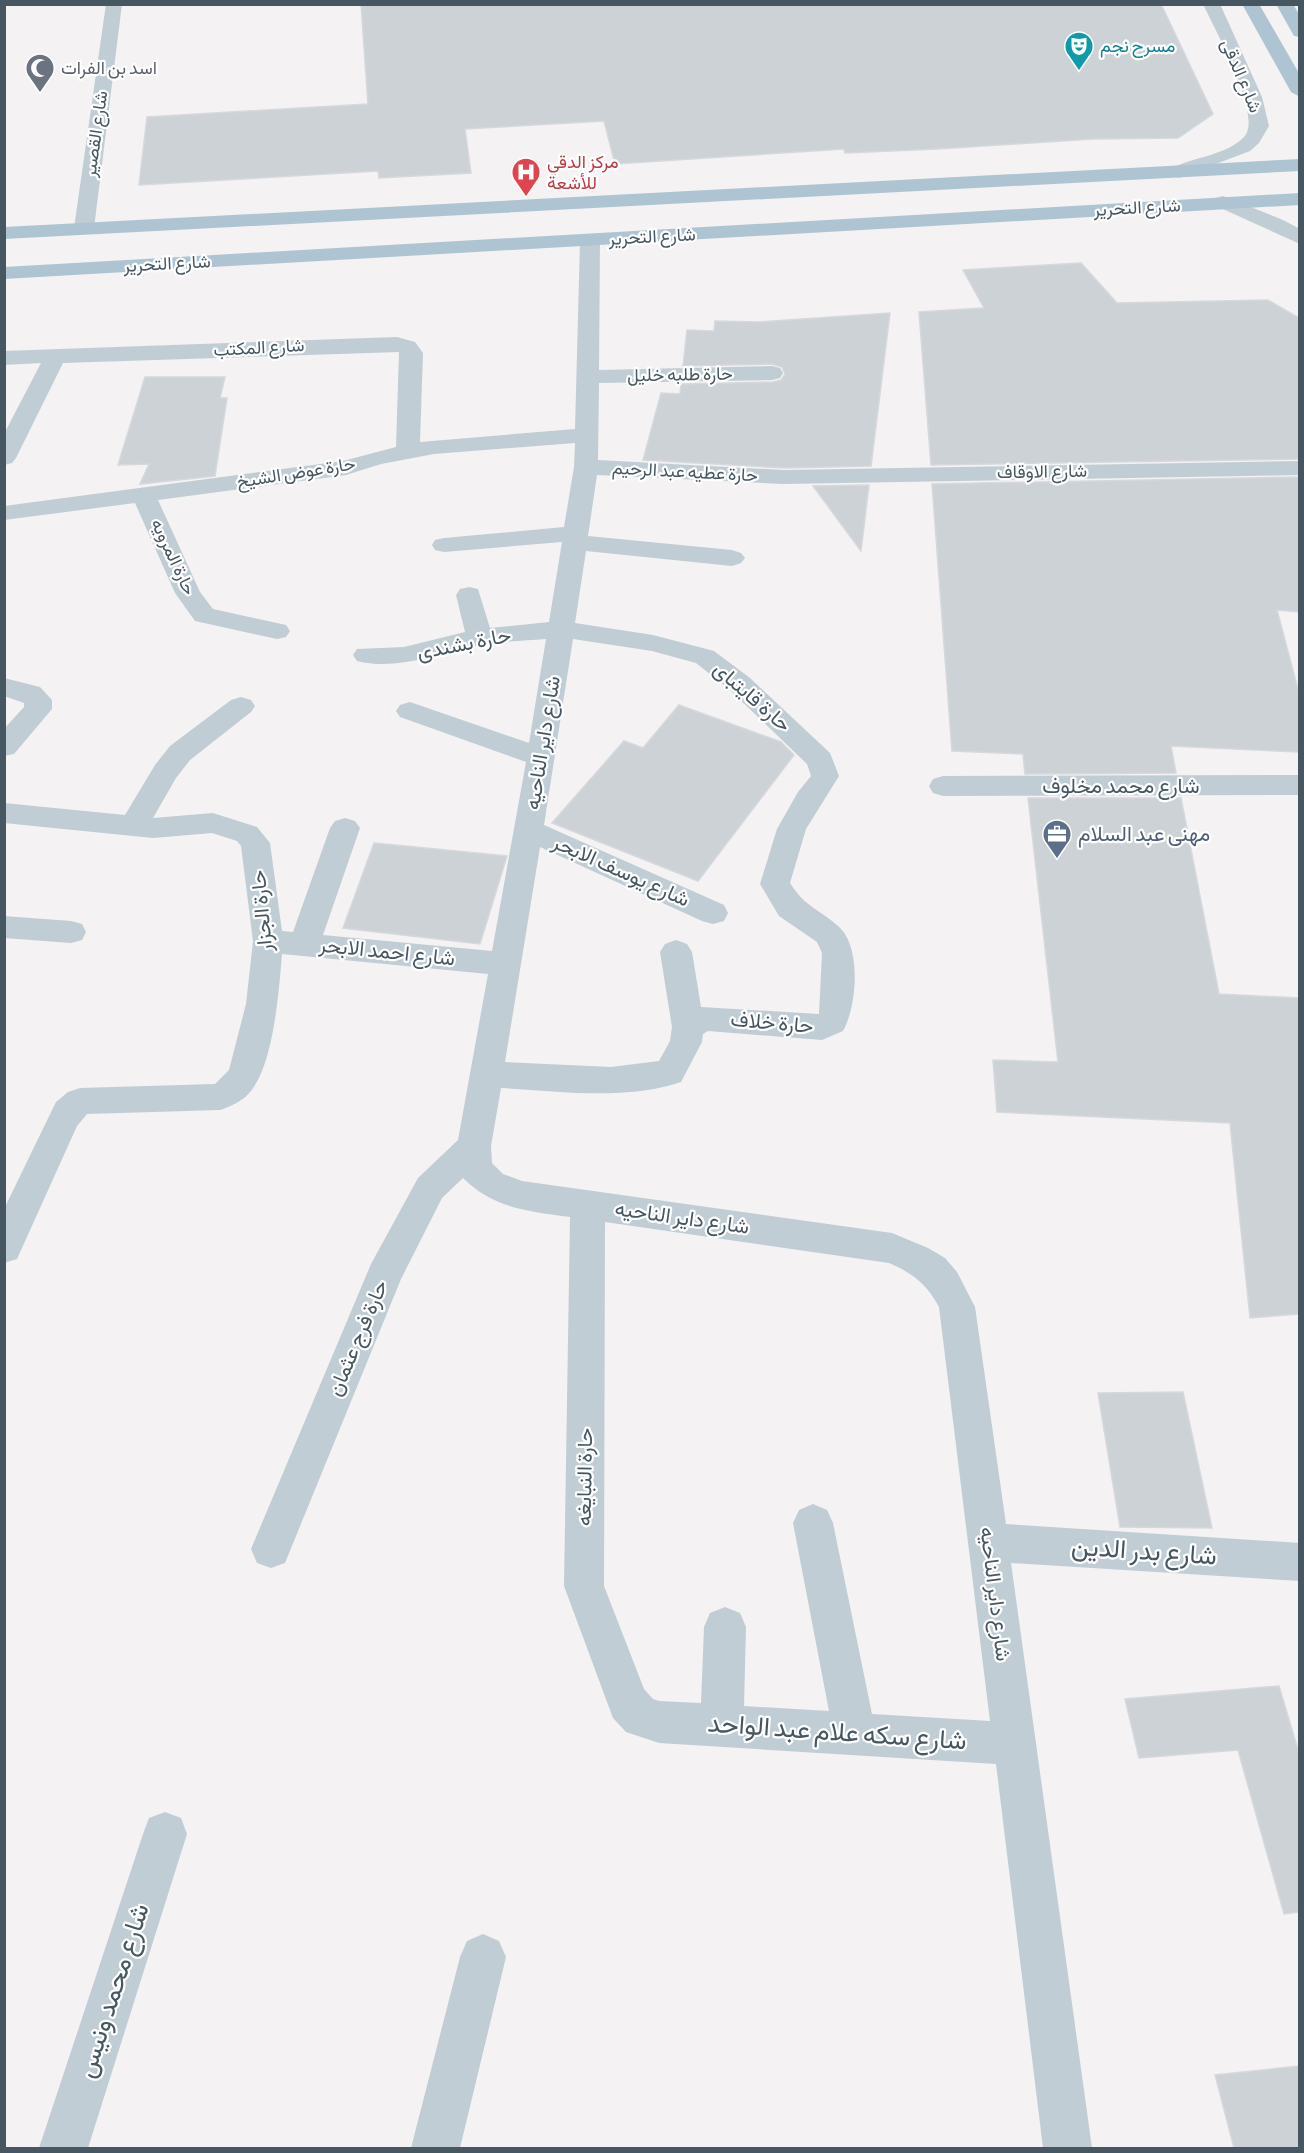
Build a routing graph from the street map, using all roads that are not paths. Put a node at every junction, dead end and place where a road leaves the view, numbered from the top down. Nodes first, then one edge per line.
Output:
1 (114, 4) edge
2 (1211, 4) edge
3 (1250, 4) edge
4 (1284, 4) edge
5 (1299, 32) edge
6 (1299, 92) edge
7 (1299, 165) edge
8 (1179, 172) junction
9 (1299, 199) edge
10 (1223, 202) junction
11 (84, 228) junction
12 (4, 233) edge
13 (1299, 238) edge
14 (590, 241) junction
15 (4, 273) edge
16 (55, 357) junction
17 (4, 358) edge
18 (772, 373) dead end
19 (588, 377) junction
20 (587, 451) junction
21 (408, 452) junction
22 (4, 458) edge
23 (1299, 468) edge
24 (784, 477) joint
25 (144, 495) junction
26 (4, 513) edge
27 (576, 538) junction
28 (444, 545) dead end
29 (732, 558) dead end
30 (469, 595) dead end
31 (561, 629) junction
32 (277, 631) dead end
33 (479, 637) junction
34 (366, 655) dead end
35 (17, 690) edge
36 (241, 706) dead end
37 (410, 711) dead end
38 (4, 747) edge
39 (541, 757) junction
40 (1299, 785) edge
41 (943, 786) dead end
42 (809, 798) joint
43 (4, 813) edge
44 (134, 825) junction
45 (345, 828) dead end
46 (529, 830) junction
47 (713, 913) dead end
48 (4, 927) edge
49 (71, 932) dead end
50 (268, 941) junction
51 (304, 944) junction
52 (676, 952) dead end
53 (505, 964) junction
54 (688, 1027) junction
55 (486, 1074) junction
56 (474, 1146) junction
57 (588, 1204) junction
58 (4, 1248) edge
59 (813, 1523) dead end
60 (988, 1542) junction
61 (271, 1549) dead end
62 (1299, 1562) edge
63 (725, 1627) dead end
64 (659, 1722) joint
65 (722, 1727) junction
66 (855, 1735) junction
67 (1014, 1744) junction
68 (165, 1834) dead end
69 (483, 1957) dead end
70 (63, 2148) edge
71 (435, 2148) edge
72 (1068, 2148) edge

1 - 11 street, شارع القصير
2 - 8 street, شارع الدقى
3 - 6 main road
4 - 5 main road
7 - 8 main road, شارع التحرير
8 - 11 main road, شارع التحرير
9 - 10 main road, شارع التحرير
10 - 13 street
10 - 14 main road, شارع التحرير
11 - 12 main road, شارع التحرير
14 - 15 main road, شارع التحرير
14 - 19 street, شارع داير الناحيه
16 - 17 street, شارع المكتب
16 - 21 street, شارع المكتب
16 - 22 street
18 - 19 street, حارة طلبه خليل
19 - 20 street, شارع داير الناحيه
20 - 21 street, حارة عوض الشيخ
20 - 24 street, حارة عطيه عبد الرحيم
20 - 27 street, شارع داير الناحيه
21 - 25 street, حارة عوض الشيخ
23 - 24 street, شارع الاوقاف
25 - 26 street, حارة عوض الشيخ
25 - 32 street, حارة المرويه
27 - 28 street
27 - 29 street
27 - 31 street, شارع داير الناحيه
30 - 33 street
31 - 33 street, حارة بشندى
31 - 39 street, شارع داير الناحيه
31 - 42 street, حارة قايتباى
33 - 34 street, حارة بشندى
35 - 38 street
36 - 44 street
37 - 39 street
39 - 46 street, شارع داير الناحيه
40 - 41 street, شارع محمد مخلوف
42 - 54 street, حارة خلاف
43 - 44 street, حارة الجزار
44 - 50 street, حارة الجزار
45 - 51 street
46 - 47 street, شارع يوسف الابحر
46 - 53 street, شارع داير الناحيه
48 - 49 street
50 - 51 street, شارع احمد الابحر
50 - 58 street, حارة الجزار
51 - 53 street, شارع احمد الابحر
52 - 54 street
53 - 55 street, شارع داير الناحيه
54 - 55 street
55 - 56 street, شارع داير الناحيه
56 - 57 street, شارع داير الناحيه
56 - 61 street, حارة فرج عثمان
57 - 60 street, شارع داير الناحيه
57 - 64 street, حارة النبايغه
59 - 66 street
60 - 62 street, شارع بدر الدين
60 - 67 street, شارع داير الناحيه
63 - 65 street
64 - 65 street, شارع سكه علام عبد الواحد
65 - 66 street, شارع سكه علام عبد الواحد
66 - 67 street, شارع سكه علام عبد الواحد
67 - 72 street, شارع داير الناحيه
68 - 70 street, شارع محمد ونيس
69 - 71 street

